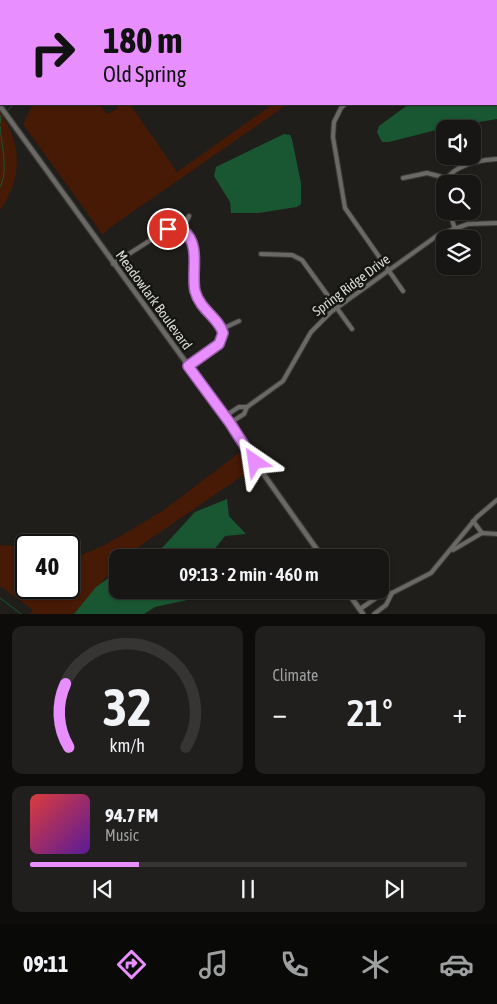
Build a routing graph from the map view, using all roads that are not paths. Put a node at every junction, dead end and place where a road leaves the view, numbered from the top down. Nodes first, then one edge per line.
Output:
1 (344, 105) edge
2 (0, 106) edge
3 (497, 159) edge
4 (450, 175) edge
5 (436, 176) edge
6 (403, 178) dead end
7 (189, 216) dead end
8 (452, 220) edge
9 (497, 223) edge
10 (455, 229) junction
11 (182, 230) junction
12 (261, 254) dead end
13 (114, 264) junction
14 (388, 270) junction
15 (403, 291) dead end
16 (337, 308) junction
17 (239, 321) dead end
18 (222, 329) junction
19 (352, 329) dead end
20 (188, 366) junction
21 (248, 407) junction
22 (225, 416) junction
23 (230, 423) junction
24 (497, 500) edge
25 (473, 521) junction
26 (482, 533) junction
27 (497, 534) edge
28 (317, 549) edge
29 (451, 551) junction
30 (392, 593) junction
31 (353, 599) edge
32 (360, 609) junction
33 (363, 614) edge
34 (374, 614) edge

1 - 14 street
2 - 13 street, Meadowlark Boulevard
3 - 4 street
5 - 6 street
7 - 11 street
8 - 10 street
9 - 10 street, Spring Ridge Drive
10 - 14 street, Spring Ridge Drive
11 - 13 street
11 - 18 street
12 - 16 street
13 - 20 street, Meadowlark Boulevard
14 - 15 street
14 - 16 street, Spring Ridge Drive
16 - 19 street
16 - 21 street, Spring Ridge Drive
17 - 18 street
18 - 20 street
20 - 22 street, Meadowlark Boulevard
21 - 22 street, Spring Ridge Drive
21 - 23 street, Spring Ridge Drive
22 - 23 street, Meadowlark Boulevard
23 - 28 street, Meadowlark Boulevard
24 - 25 street
25 - 26 street
25 - 29 street
26 - 27 street
26 - 29 street
29 - 30 street
30 - 32 street
30 - 34 street
31 - 32 street
32 - 33 street

